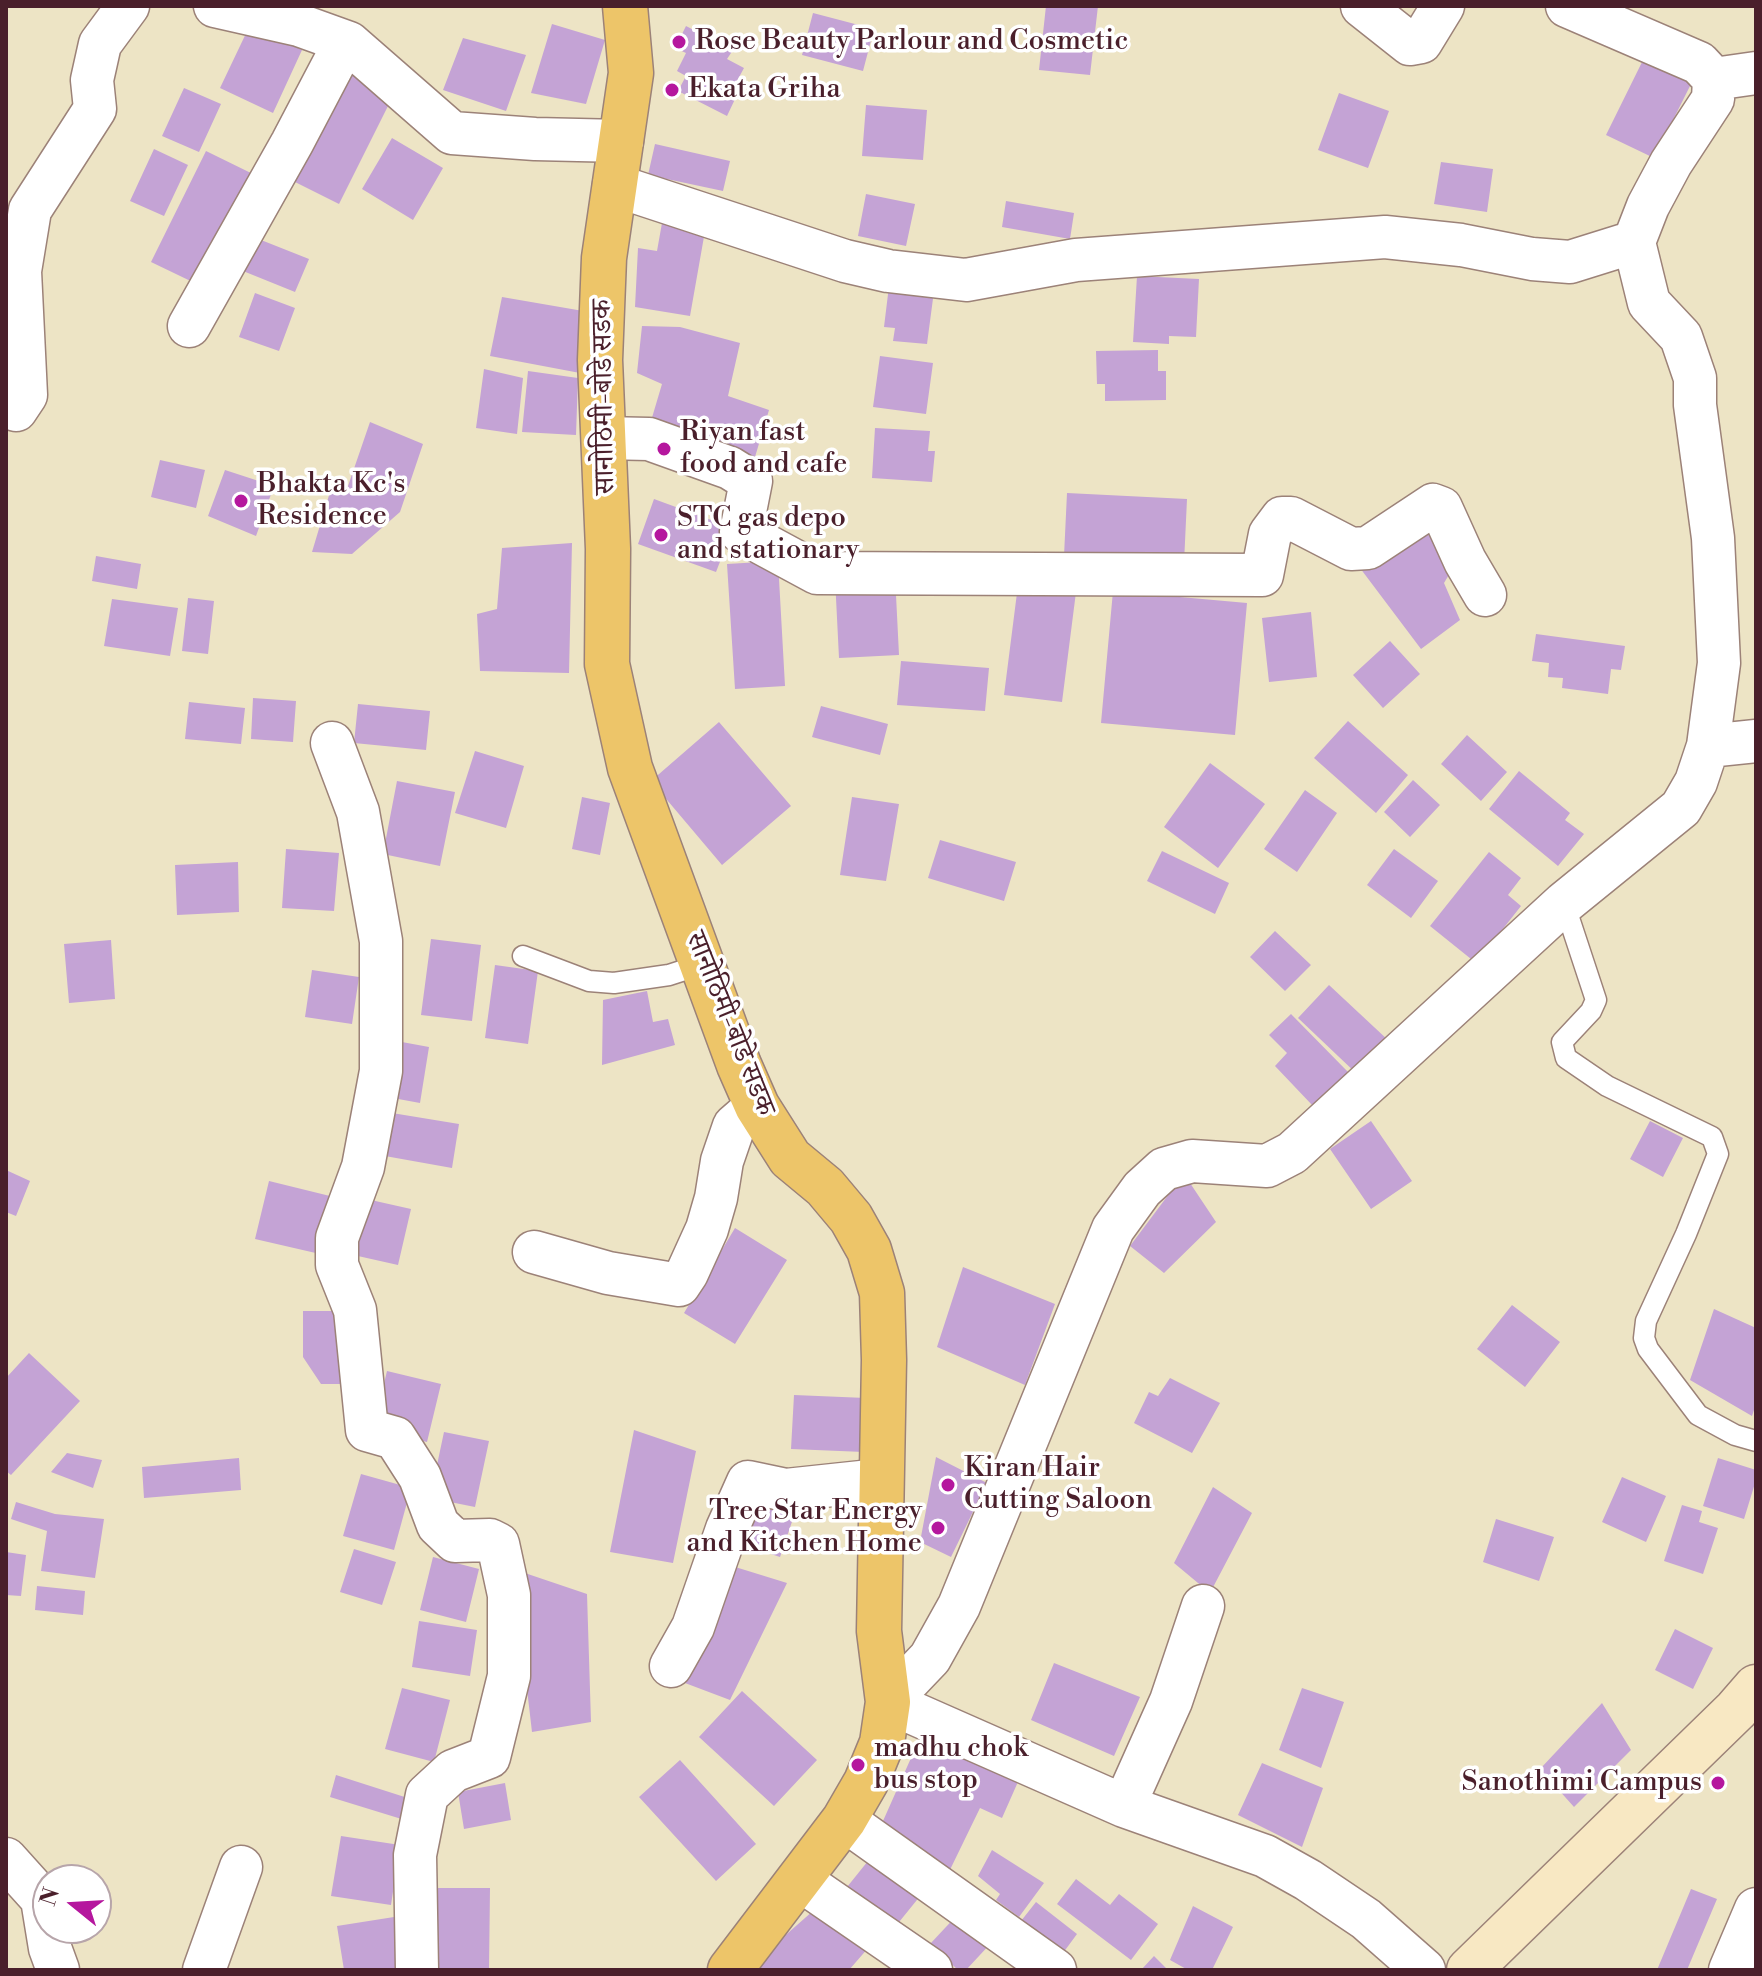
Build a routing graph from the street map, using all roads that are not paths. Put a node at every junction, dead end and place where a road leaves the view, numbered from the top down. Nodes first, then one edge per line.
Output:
1 (128, 6) edge
2 (215, 6) edge
3 (625, 6) edge
4 (1362, 6) edge
5 (1443, 6) edge
6 (1567, 6) edge
7 (1624, 17) edge
8 (349, 43) junction
9 (1756, 73) edge
10 (1714, 79) junction
11 (622, 141) junction
12 (614, 185) junction
13 (1634, 242) junction
14 (189, 326) dead end
15 (6, 407) edge
16 (603, 438) junction
17 (1485, 595) dead end
18 (1756, 741) edge
19 (332, 743) dead end
20 (1708, 746) junction
21 (1564, 903) junction
22 (523, 956) dead end
23 (703, 964) junction
24 (757, 1106) junction
25 (534, 1252) dead end
26 (1756, 1441) edge
27 (880, 1480) junction
28 (1203, 1606) dead end
29 (671, 1666) dead end
30 (1756, 1687) edge
31 (888, 1702) junction
32 (1124, 1806) junction
33 (844, 1820) junction
34 (6, 1859) edge
35 (241, 1867) dead end
36 (800, 1880) junction
37 (1756, 1909) edge
38 (58, 1970) edge
39 (204, 1970) edge
40 (417, 1970) edge
41 (730, 1970) edge
42 (931, 1970) edge
43 (1055, 1970) edge
44 (1424, 1970) edge
45 (1469, 1970) edge
46 (1730, 1970) edge

1 - 15 street
2 - 8 street
3 - 11 main road, सानोठिमी-बोडे सडक
4 - 5 street
6 - 7 street
7 - 10 street
8 - 11 street
8 - 14 street
9 - 10 street
10 - 13 street
11 - 12 main road, सानोठिमी-बोडे सडक
12 - 13 street
12 - 16 main road, सानोठिमी-बोडे सडक
13 - 20 street
16 - 17 street
16 - 23 main road, सानोठिमी-बोडे सडक
18 - 20 street
19 - 40 street
20 - 21 street
21 - 26 lane
21 - 31 street
22 - 23 lane
23 - 24 main road, सानोठिमी-बोडे सडक
24 - 25 street
24 - 27 main road, सानोठिमी-बोडे सडक
27 - 29 street
27 - 31 main road, सानोठिमी-बोडे सडक
28 - 32 street
30 - 45 street
31 - 32 street
31 - 33 main road, सानोठिमी-बोडे सडक
32 - 44 street
33 - 36 main road, सानोठिमी-बोडे सडक
33 - 43 street
34 - 38 street
35 - 39 street
36 - 41 main road, सानोठिमी-बोडे सडक
36 - 42 street
37 - 46 street

